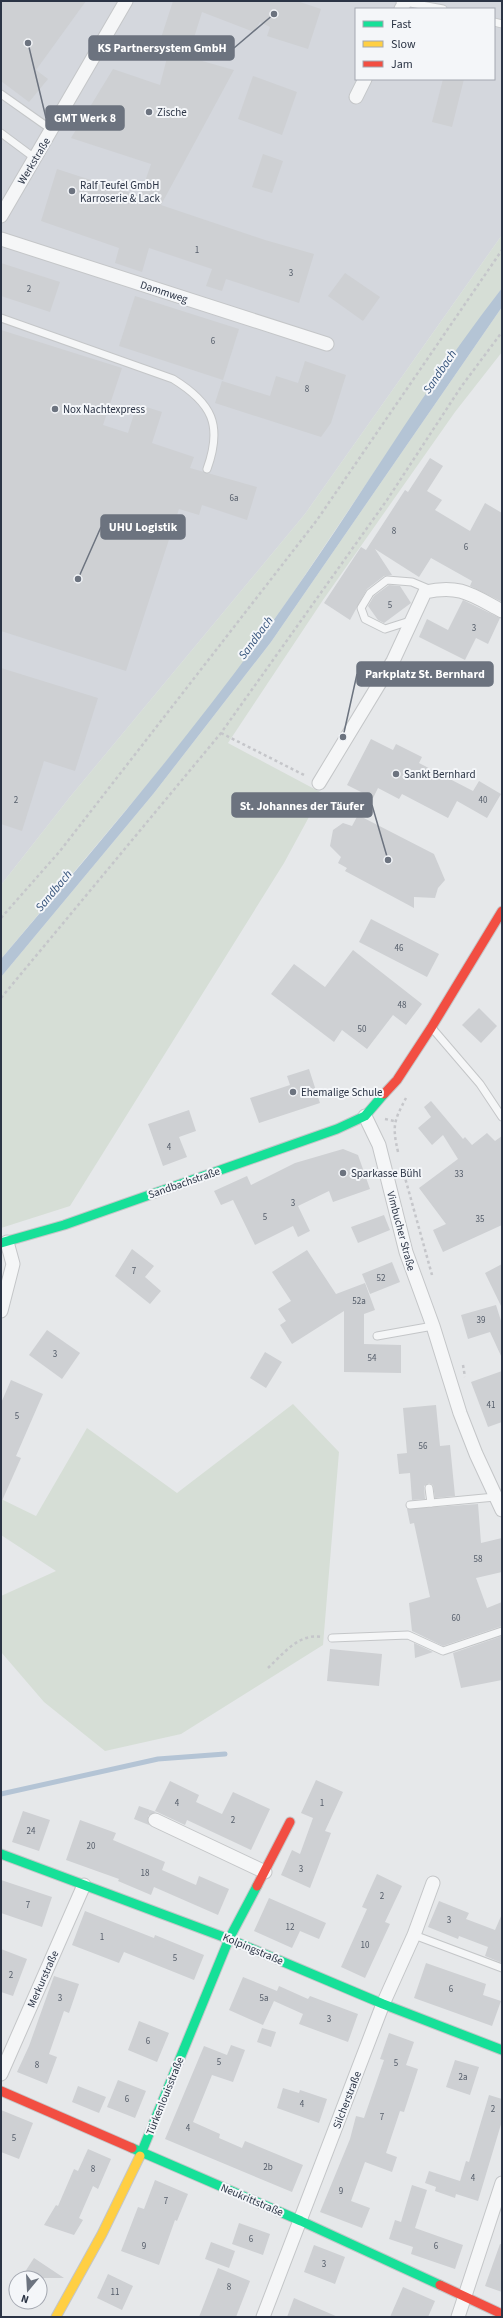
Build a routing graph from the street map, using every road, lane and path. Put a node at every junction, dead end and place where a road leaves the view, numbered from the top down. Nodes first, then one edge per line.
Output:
1 (126, 1) edge
2 (403, 4) edge
3 (435, 8) edge
4 (364, 80) edge
5 (1, 94) edge
6 (356, 97) dead end
7 (52, 130) junction
8 (1, 133) edge
9 (36, 158) junction
10 (1, 216) edge
11 (1, 239) edge
12 (502, 250) edge
13 (1, 318) edge
14 (502, 332) edge
15 (327, 344) dead end
16 (207, 469) dead end
17 (433, 590) junction
18 (502, 611) edge
19 (410, 621) junction
20 (221, 733) junction
21 (319, 782) joint
22 (502, 911) edge
23 (1, 918) edge
24 (1, 998) edge
25 (431, 1028) junction
26 (365, 1116) junction
27 (502, 1118) edge
28 (394, 1121) dead end
29 (399, 1156) dead end
30 (402, 1169) dead end
31 (4, 1243) edge
32 (433, 1281) dead end
33 (1, 1311) edge
34 (433, 1326) junction
35 (377, 1336) dead end
36 (461, 1360) dead end
37 (465, 1382) dead end
38 (429, 1488) dead end
39 (495, 1497) junction
40 (431, 1502) junction
41 (410, 1505) dead end
42 (502, 1510) edge
43 (502, 1631) edge
44 (332, 1638) joint
45 (268, 1668) dead end
46 (155, 1820) dead end
47 (290, 1822) dead end
48 (1, 1854) edge
49 (265, 1872) junction
50 (433, 1884) dead end
51 (84, 1885) junction
52 (414, 1935) junction
53 (229, 1939) junction
54 (502, 1968) edge
55 (383, 2004) junction
56 (502, 2050) edge
57 (1, 2074) edge
58 (1, 2091) edge
59 (141, 2153) junction
60 (501, 2189) edge
61 (301, 2221) junction
62 (465, 2295) junction
63 (502, 2314) edge
64 (56, 2317) edge
65 (263, 2317) edge
66 (458, 2317) edge

1 - 7 street, Werkstraße
2 - 3 lane
4 - 6 street
5 - 7 lane
7 - 9 street, Werkstraße
8 - 9 lane
9 - 10 street, Werkstraße
11 - 15 street, Dammweg
12 - 23 path
13 - 16 lane
14 - 20 path
17 - 18 street
17 - 19 street
17 - 19 lane
19 - 21 street
20 - 21 path
20 - 24 path
22 - 25 street
25 - 26 street
25 - 27 lane
26 - 31 street, Sandbachstraße
26 - 34 street, Vimbucher Straße
28 - 29 path
30 - 32 path
31 - 33 street
34 - 35 lane
34 - 39 street, Vimbucher Straße
36 - 37 path
38 - 40 lane
39 - 40 lane
39 - 42 street, Vimbucher Straße
40 - 41 lane
43 - 44 lane
44 - 45 path
46 - 49 street
47 - 49 street, Türkenlouisstraße
48 - 51 street, Kolpingstraße
49 - 53 street, Türkenlouisstraße
50 - 52 street, Silcherstraße
51 - 53 street, Kolpingstraße
51 - 57 street, Merkurstraße
52 - 54 lane
52 - 55 street, Silcherstraße
53 - 55 street, Kolpingstraße
53 - 59 street, Türkenlouisstraße
55 - 56 street, Kolpingstraße
55 - 61 street, Silcherstraße
58 - 59 street, Neukrittstraße
59 - 61 street, Neukrittstraße
59 - 64 street, Türkenlouisstraße
60 - 62 street
61 - 62 street, Neukrittstraße
61 - 65 street, Silcherstraße
62 - 63 street, Neukrittstraße
62 - 66 street

